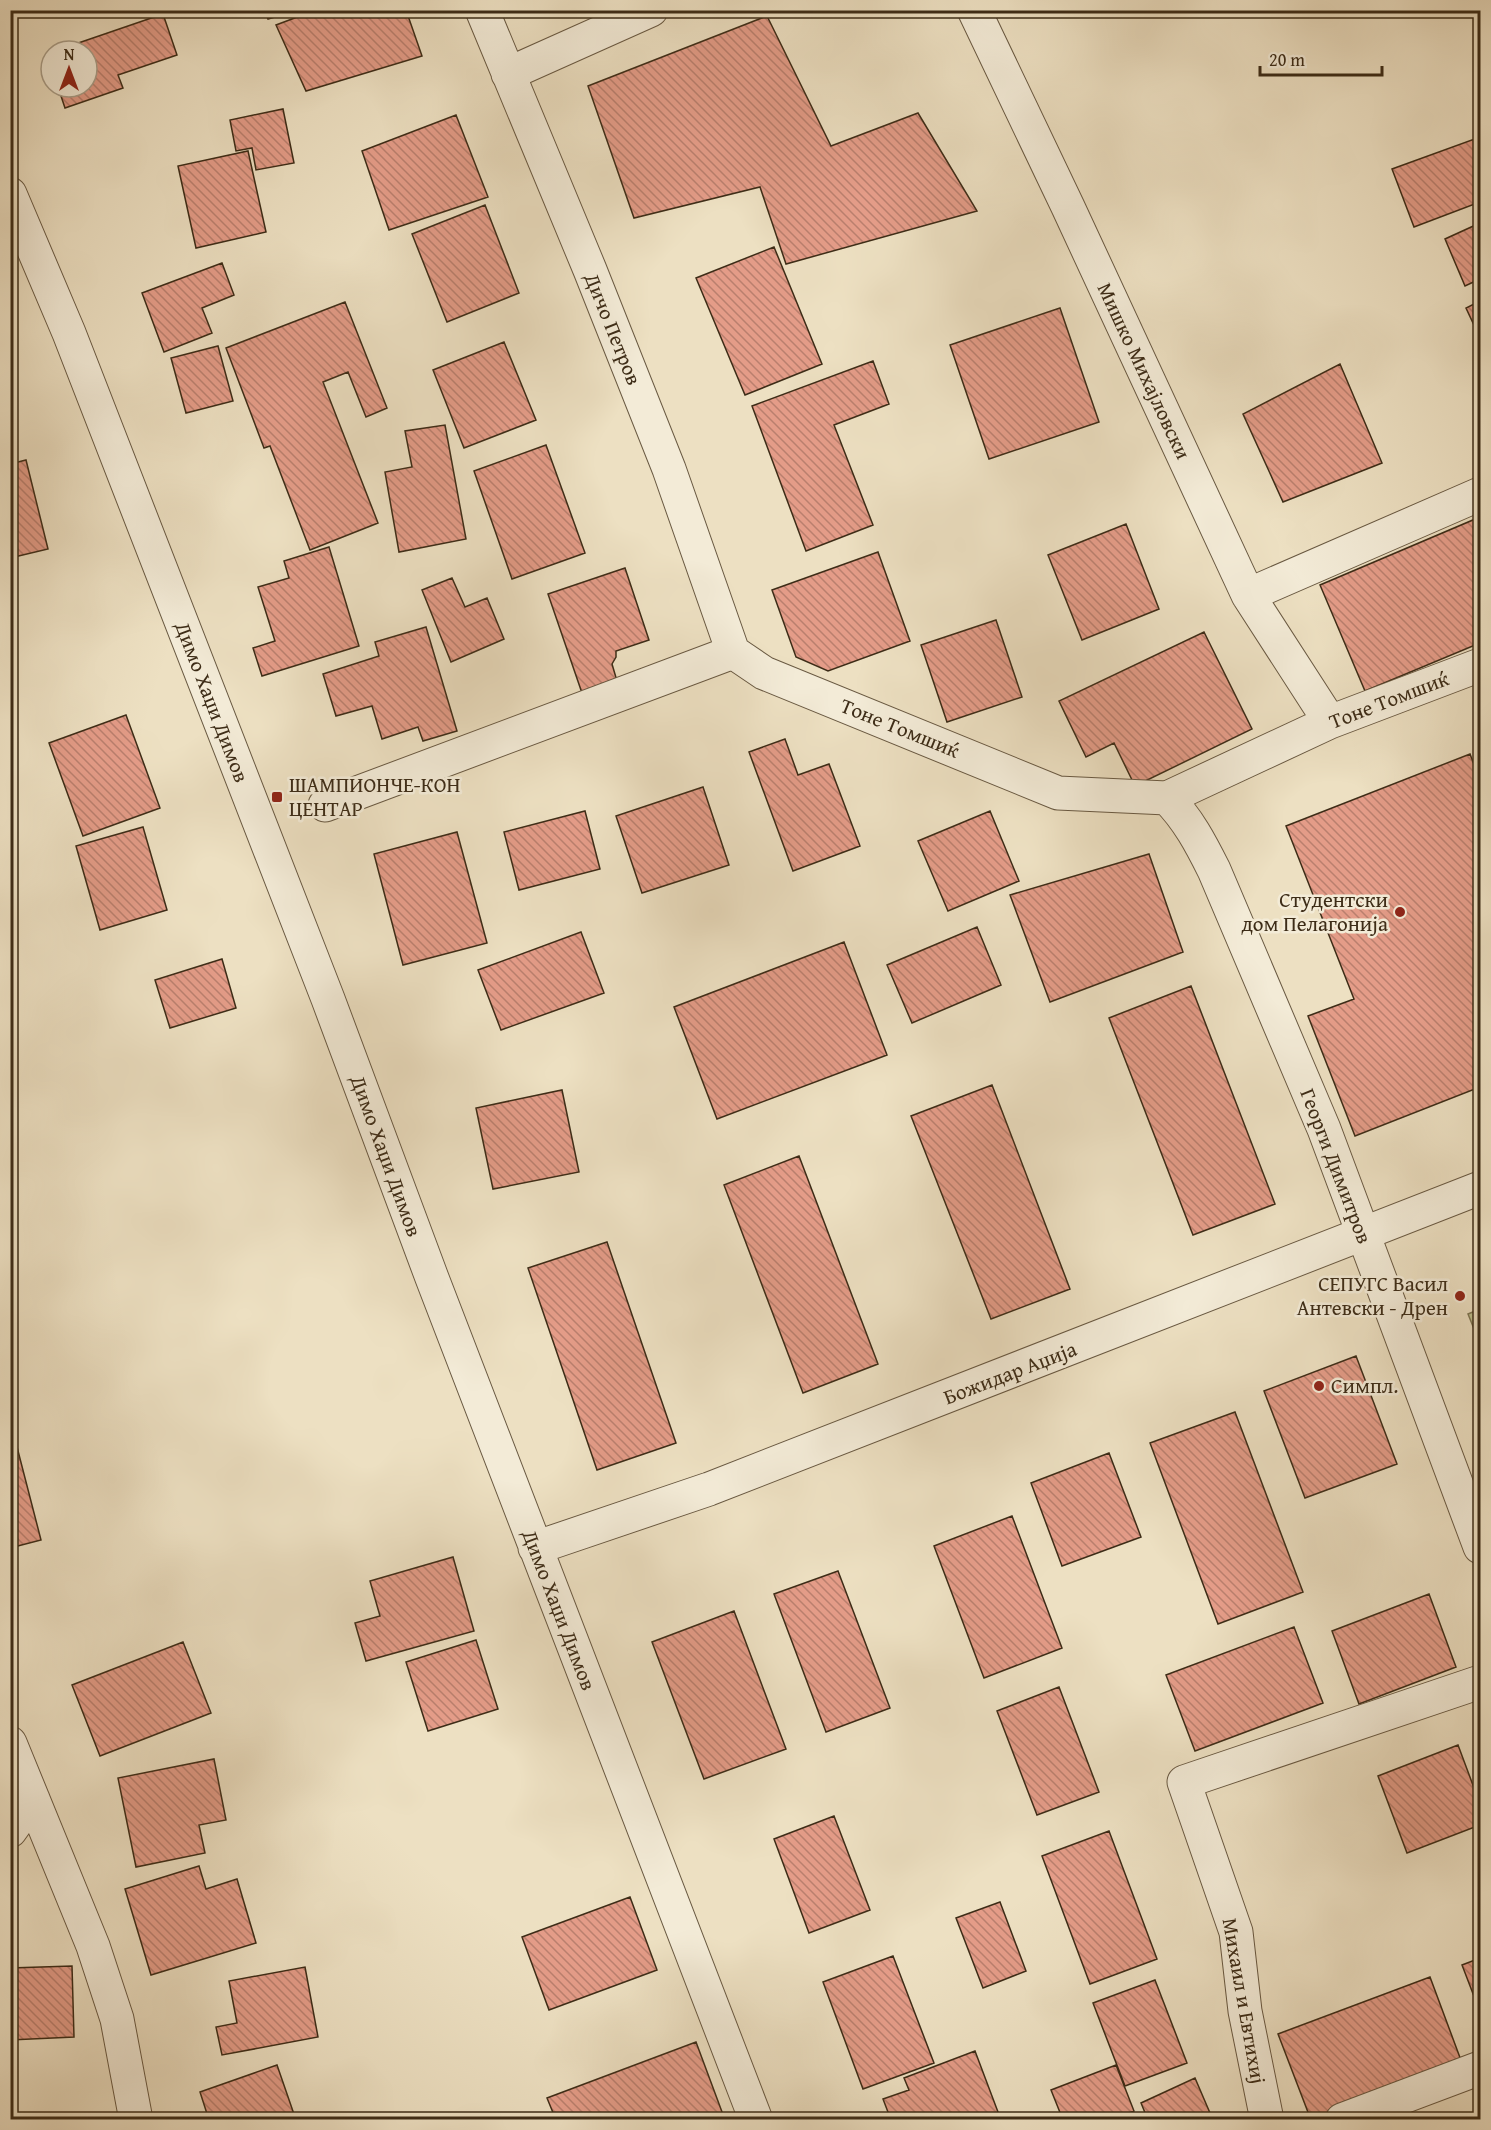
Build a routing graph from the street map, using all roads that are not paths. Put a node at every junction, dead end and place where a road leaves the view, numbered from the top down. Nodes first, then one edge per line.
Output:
1 (482, 10) edge
2 (651, 10) edge
3 (974, 10) edge
4 (508, 74) junction
5 (10, 194) edge
6 (1480, 494) edge
7 (1248, 595) junction
8 (733, 652) junction
9 (1480, 665) edge
10 (1330, 722) junction
11 (1167, 798) junction
12 (325, 805) dead end
13 (1480, 1188) edge
14 (1363, 1234) junction
15 (1480, 1547) edge
16 (535, 1548) junction
17 (1480, 1682) edge
18 (10, 1743) edge
19 (33, 1799) junction
20 (10, 1831) edge
21 (1480, 2068) edge
22 (136, 2120) edge
23 (756, 2120) edge
24 (1267, 2120) edge
25 (1342, 2120) edge

1 - 4 street, Дичо Петров
2 - 4 street
3 - 7 street, Мишко Михајловски
4 - 8 street, Дичо Петров
5 - 16 street, Димо Хаџи Димов
6 - 7 street
7 - 10 street, Мишко Михајловски
8 - 11 street, Тоне Томшиќ
8 - 12 street
9 - 10 street, Тоне Томшиќ
10 - 11 street, Тоне Томшиќ
11 - 14 street, Георги Димитров
13 - 14 street, Божидар Аџија
14 - 15 street, Георги Димитров
14 - 16 street, Божидар Аџија
16 - 23 street, Димо Хаџи Димов
17 - 24 street, Михаил и Евтихиј
18 - 19 street
19 - 20 street
19 - 22 street
21 - 25 street

